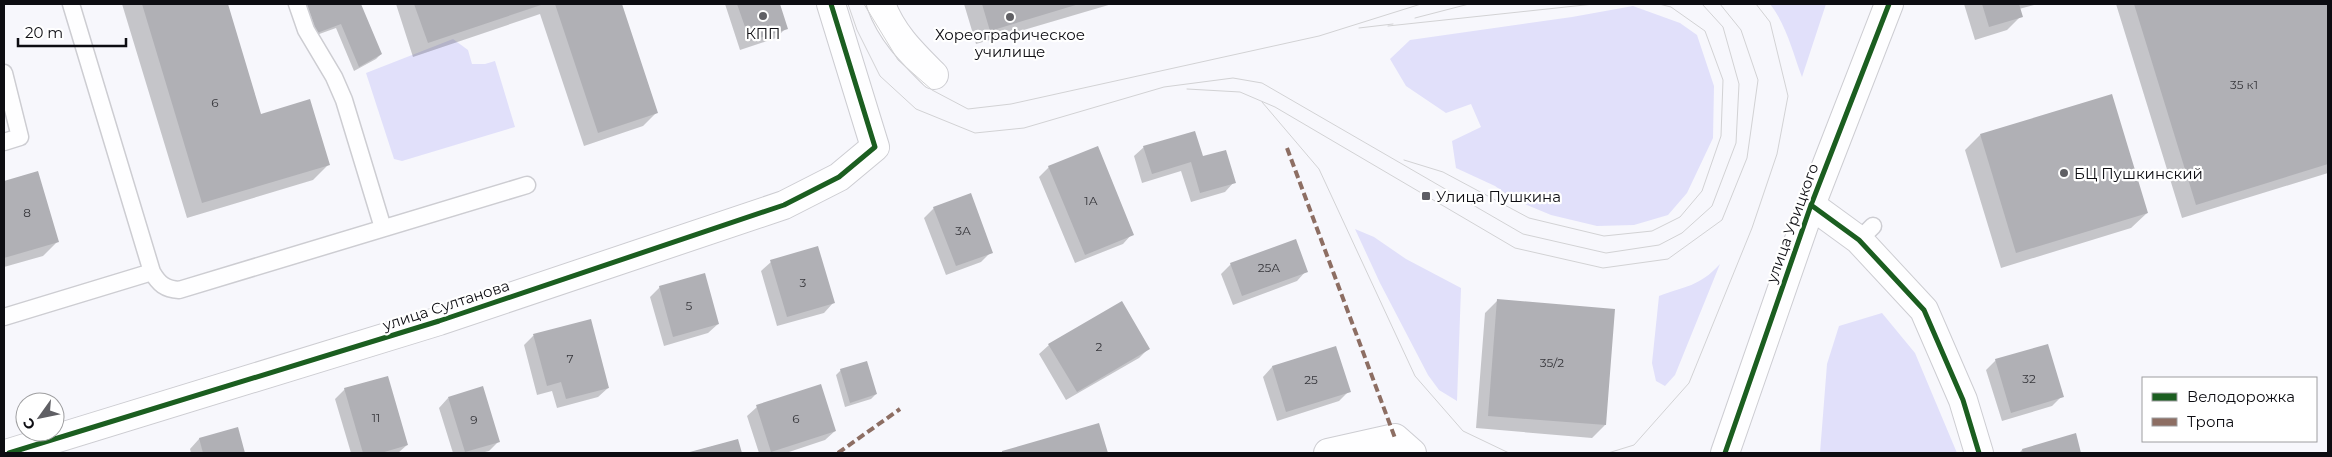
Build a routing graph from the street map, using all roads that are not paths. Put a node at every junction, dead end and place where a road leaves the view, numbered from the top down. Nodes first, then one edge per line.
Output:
1 (71, 4) edge
2 (297, 4) edge
3 (831, 4) edge
4 (881, 4) edge
5 (1889, 4) edge
6 (4, 73) edge
7 (934, 75) dead end
8 (4, 142) edge
9 (527, 185) dead end
10 (1811, 206) junction
11 (383, 228) junction
12 (152, 272) junction
13 (4, 317) edge
14 (9, 453) edge
15 (1328, 453) edge
16 (1412, 453) edge
17 (1725, 453) edge
18 (1979, 453) edge

1 - 12 lane
2 - 11 lane
3 - 14 street, улица Султанова
4 - 7 street
5 - 10 street, улица Урицкого
6 - 8 lane
9 - 11 lane
10 - 17 street, улица Урицкого
10 - 18 street
11 - 12 lane
12 - 13 lane
15 - 16 street

